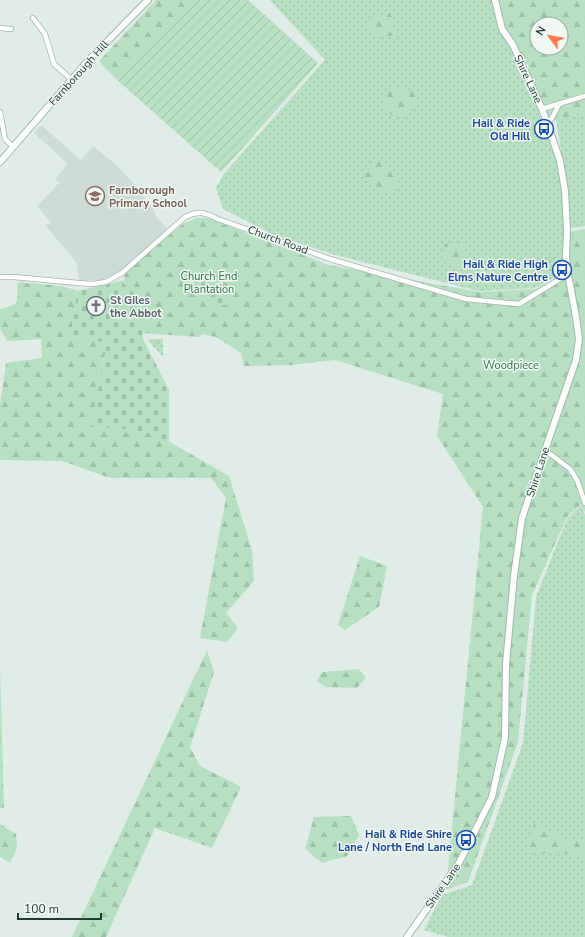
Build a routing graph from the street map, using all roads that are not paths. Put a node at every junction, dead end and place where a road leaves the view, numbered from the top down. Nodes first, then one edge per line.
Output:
1 (148, 0) edge
2 (495, 0) edge
3 (33, 18) dead end
4 (0, 28) edge
5 (11, 29) dead end
6 (72, 80) junction
7 (585, 96) edge
8 (560, 103) junction
9 (542, 109) junction
10 (0, 112) edge
11 (548, 125) junction
12 (12, 147) junction
13 (0, 162) edge
14 (568, 274) junction
15 (0, 278) edge
16 (545, 450) junction
17 (585, 503) edge
18 (409, 936) edge

1 - 6 street, Farnborough Hill
2 - 9 street, Shire Lane
3 - 6 street
4 - 5 street
6 - 12 street, Farnborough Hill
7 - 8 street
8 - 9 street
8 - 11 street
9 - 11 street, Shire Lane
10 - 12 street
11 - 14 street, Shire Lane
12 - 13 street, Farnborough Hill
14 - 15 street, Church Road
14 - 16 street, Shire Lane
16 - 17 street
16 - 18 street, Shire Lane

